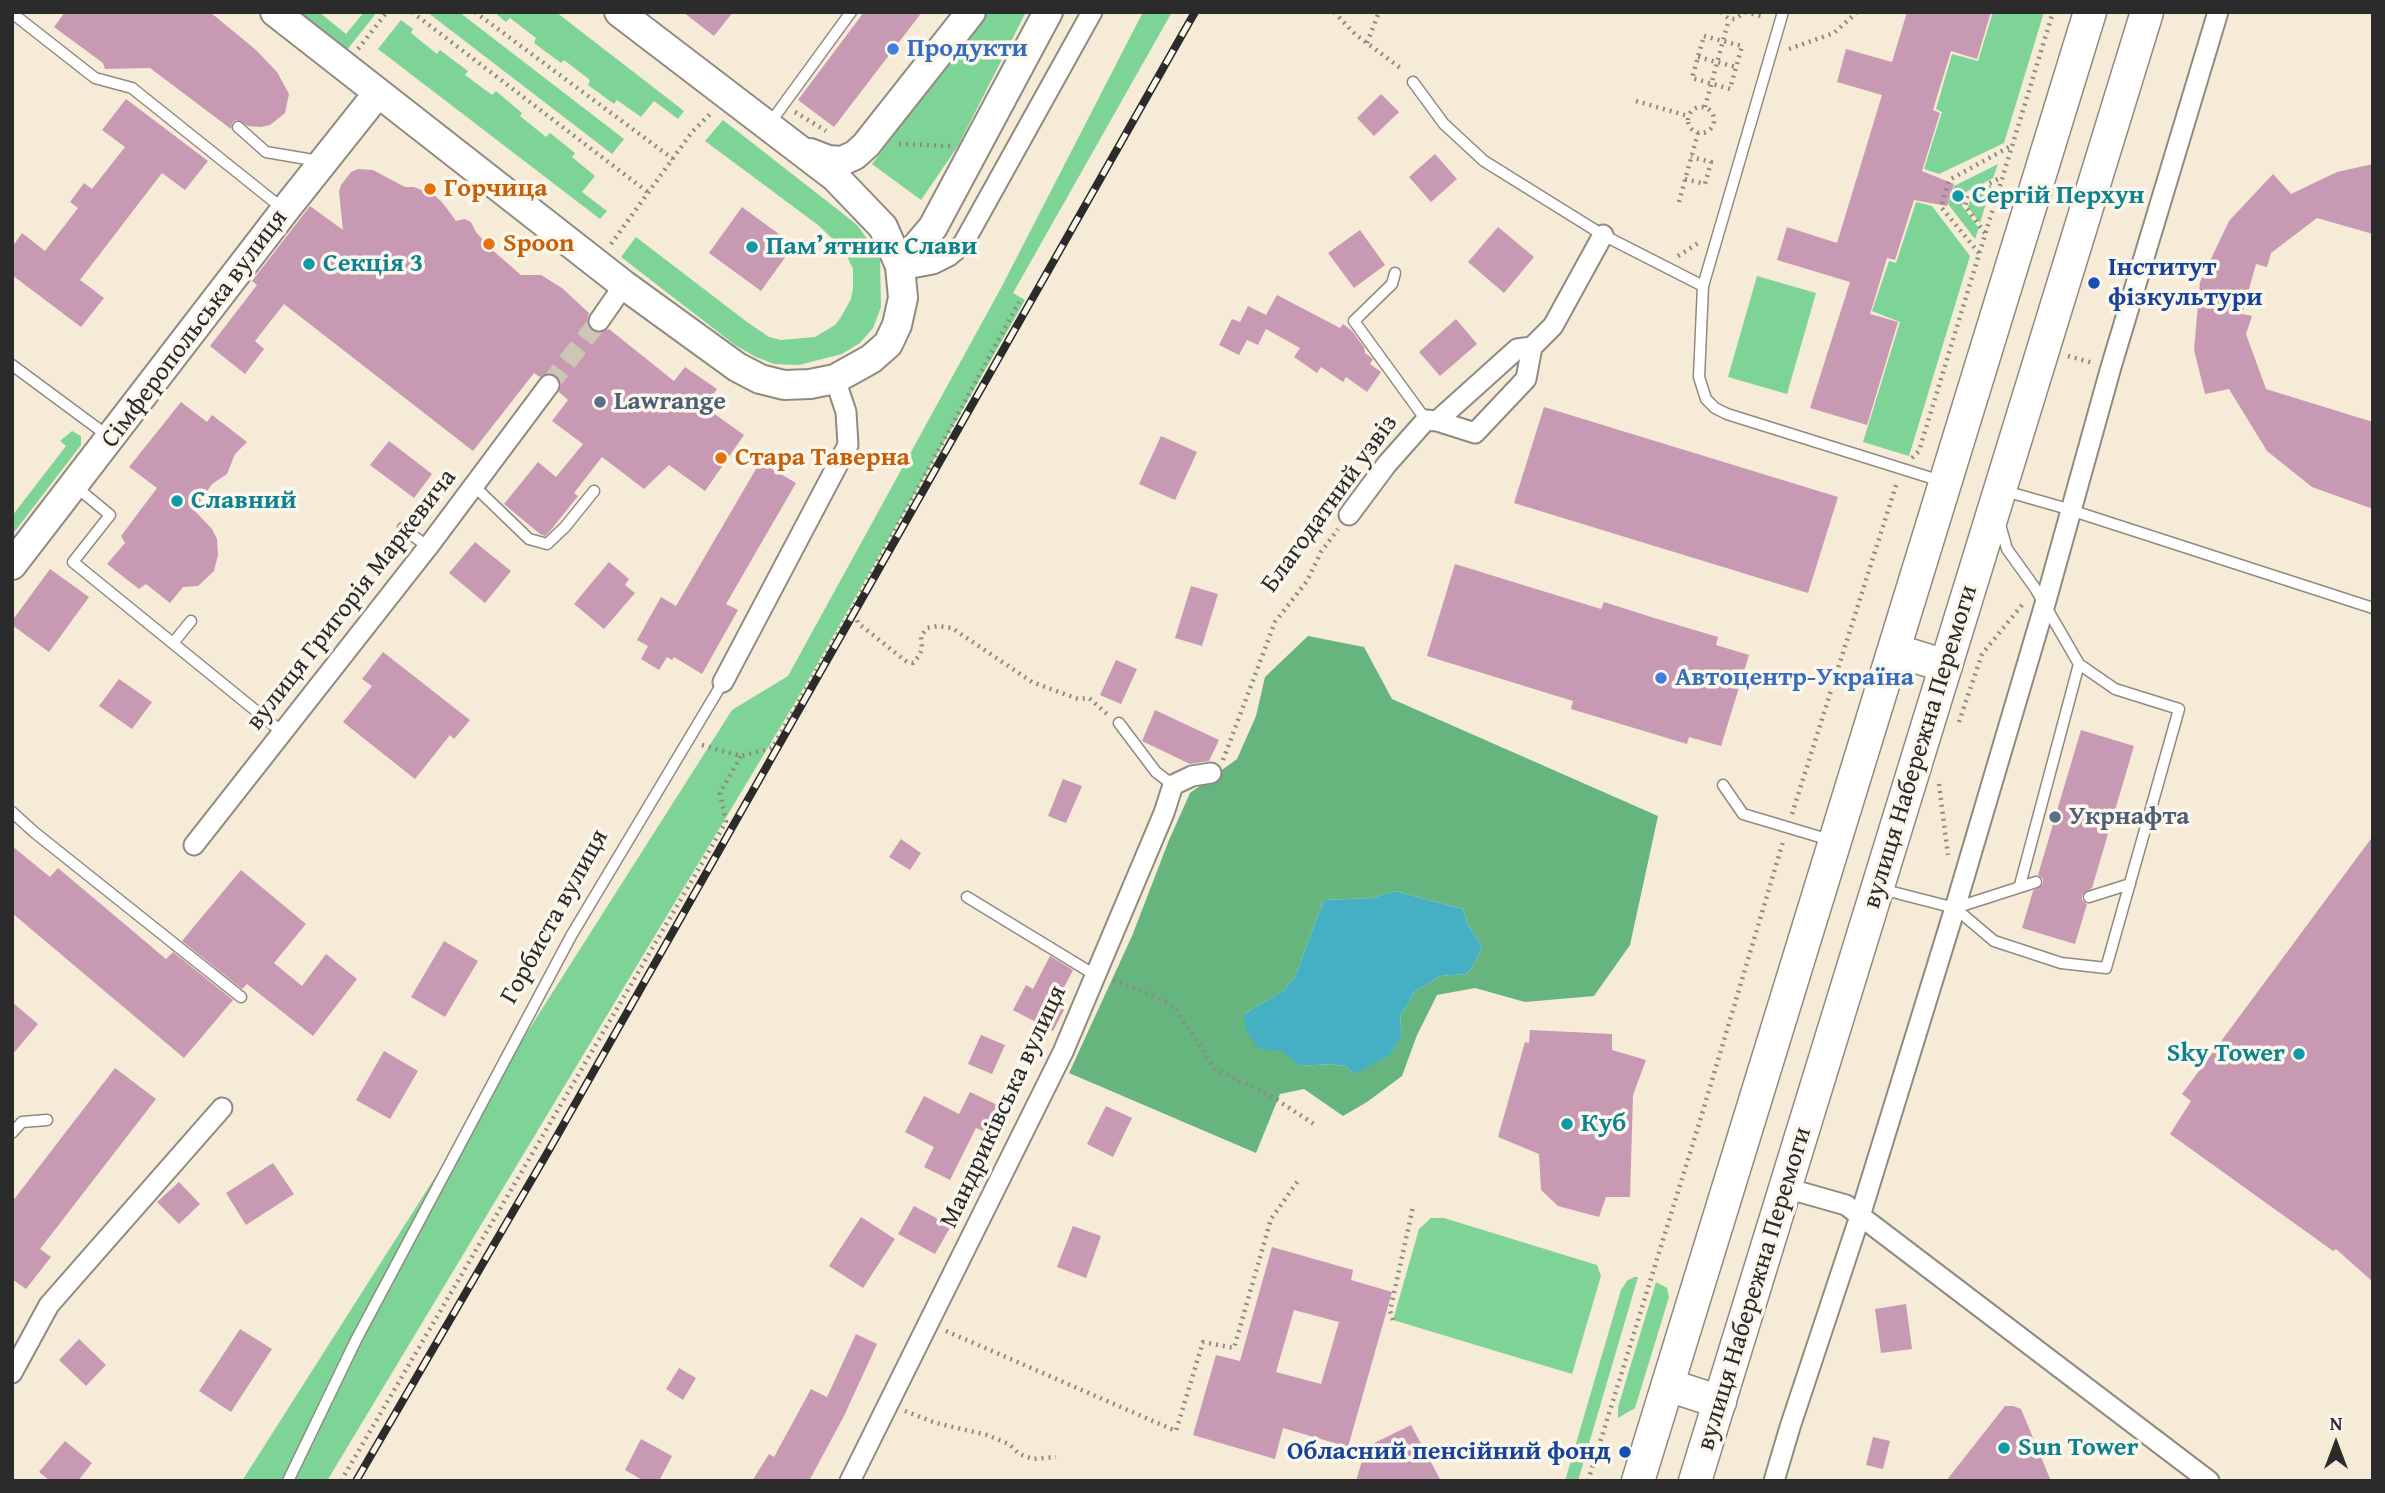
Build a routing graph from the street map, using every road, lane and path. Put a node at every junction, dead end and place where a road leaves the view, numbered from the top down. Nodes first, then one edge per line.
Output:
1 (275, 12) edge
2 (412, 12) edge
3 (475, 12) edge
4 (850, 12) edge
5 (971, 12) edge
6 (1048, 12) edge
7 (1092, 12) edge
8 (1334, 12) edge
9 (1379, 12) edge
10 (1721, 12) edge
11 (1745, 12) edge
12 (1783, 12) edge
13 (1857, 12) edge
14 (2053, 12) edge
15 (2090, 12) edge
16 (2147, 12) edge
17 (2218, 12) edge
18 (12, 13) edge
19 (1729, 19) junction
20 (635, 20) edge
21 (1723, 41) junction
22 (1367, 43) junction
23 (1772, 55) junction
24 (1698, 57) junction
25 (1717, 62) junction
26 (1736, 67) junction
27 (1413, 82) joint
28 (1712, 84) junction
29 (378, 93) junction
30 (1636, 102) dead end
31 (716, 107) dead end
32 (1705, 107) junction
33 (1688, 116) junction
34 (768, 126) junction
35 (239, 127) dead end
36 (1698, 133) junction
37 (888, 144) dead end
38 (958, 146) dead end
39 (2012, 146) junction
40 (802, 150) junction
41 (1691, 157) junction
42 (673, 159) junction
43 (323, 161) junction
44 (2002, 176) junction
45 (1685, 179) junction
46 (649, 193) junction
47 (1679, 202) dead end
48 (285, 210) junction
49 (1722, 225) junction
50 (1985, 233) junction
51 (1603, 235) junction
52 (607, 250) dead end
53 (1979, 253) junction
54 (1663, 267) junction
55 (900, 268) junction
56 (1395, 273) dead end
57 (624, 285) junction
58 (1703, 286) junction
59 (1019, 302) dead end
60 (599, 321) tunnel mouth
61 (1532, 347) junction
62 (2063, 354) dead end
63 (12, 365) edge
64 (2111, 367) junction
65 (835, 379) junction
66 (549, 385) tunnel mouth
67 (1431, 420) junction
68 (111, 439) junction
69 (1901, 468) junction
70 (1945, 482) junction
71 (74, 486) junction
72 (474, 486) junction
73 (594, 491) dead end
74 (1998, 499) junction
75 (2070, 510) junction
76 (1349, 515) joint
77 (402, 528) dead end
78 (428, 547) junction
79 (12, 565) edge
80 (2040, 596) junction
81 (853, 607) junction
82 (2373, 608) edge
83 (191, 621) dead end
84 (173, 643) junction
85 (1894, 650) junction
86 (2079, 664) junction
87 (1946, 666) junction
88 (723, 682) joint
89 (1119, 723) joint
90 (282, 732) junction
91 (1956, 732) dead end
92 (687, 741) junction
93 (741, 756) junction
94 (1943, 771) dead end
95 (1211, 773) joint
96 (1173, 785) junction
97 (1723, 785) dead end
98 (12, 812) edge
99 (1787, 827) junction
100 (1835, 842) junction
101 (194, 845) dead end
102 (1948, 861) dead end
103 (2036, 882) dead end
104 (2130, 884) junction
105 (2020, 885) junction
106 (1877, 888) junction
107 (967, 897) dead end
108 (2089, 897) dead end
109 (1955, 908) junction
110 (1095, 975) junction
111 (241, 997) dead end
112 (222, 1108) dead end
113 (47, 1120) dead end
114 (1317, 1126) dead end
115 (12, 1133) edge
116 (1300, 1178) dead end
117 (1786, 1188) junction
118 (1413, 1207) dead end
119 (1860, 1216) junction
120 (1393, 1320) dead end
121 (929, 1324) junction
122 (12, 1373) edge
123 (1668, 1385) junction
124 (1720, 1402) junction
125 (888, 1404) junction
126 (1056, 1457) dead end
127 (288, 1481) edge
128 (341, 1481) edge
129 (850, 1481) edge
130 (1588, 1481) edge
131 (1639, 1481) edge
132 (1695, 1481) edge
133 (1774, 1481) edge
134 (2209, 1481) edge

1 - 29 main road
2 - 46 path
3 - 42 path
4 - 34 lane
5 - 40 main road
6 - 55 main road
7 - 55 street
8 - 22 path
9 - 22 path
10 - 19 path
11 - 19 path
12 - 23 lane
13 - 23 path
14 - 39 path
15 - 70 main road, вулиця Набережна Перемоги
16 - 74 main road, вулиця Набережна Перемоги
17 - 64 street
18 - 48 lane
19 - 21 path
20 - 34 main road
21 - 24 path
21 - 25 path
21 - 26 path
22 - 27 path
23 - 49 lane
24 - 25 path
24 - 28 path
25 - 26 path
25 - 28 path
26 - 28 path
27 - 51 lane
28 - 32 path
29 - 43 main road, Сімферопольська вулиця
29 - 57 main road
30 - 33 path
31 - 42 path
32 - 33 path
32 - 36 path
33 - 36 path
34 - 40 main road
35 - 43 lane
36 - 41 path
37 - 38 path
39 - 44 path
39 - 53 path
40 - 55 main road
41 - 45 path
41 - 45 path
42 - 46 path
43 - 48 main road, Сімферопольська вулиця
44 - 50 path
44 - 50 path
45 - 47 path
46 - 52 path
48 - 68 main road, Сімферопольська вулиця
49 - 54 path
49 - 58 lane
50 - 53 path
51 - 54 lane
51 - 61 street
53 - 69 path
54 - 58 lane
55 - 65 main road
56 - 67 lane
57 - 60 street
57 - 65 main road
58 - 69 lane
59 - 81 path
61 - 67 street, Благодатний узвіз
61 - 67 street
62 - 64 path
63 - 68 lane
64 - 75 street
65 - 88 street, Горбиста вулиця
66 - 72 street, вулиця Григорія Маркевича
67 - 76 street, Благодатний узвіз
68 - 71 main road, Сімферопольська вулиця
69 - 70 lane
69 - 99 path
70 - 85 main road, вулиця Набережна Перемоги
71 - 79 main road, Сімферопольська вулиця
71 - 84 lane
72 - 73 lane
72 - 78 street, вулиця Григорія Маркевича
74 - 75 lane
74 - 80 lane
74 - 87 main road, вулиця Набережна Перемоги
75 - 80 street
75 - 82 lane
76 - 95 path, Благодатний узвіз
77 - 78 lane
78 - 90 street, вулиця Григорія Маркевича
80 - 86 lane
80 - 91 path
80 - 109 street
81 - 89 path
81 - 93 path
83 - 84 lane
84 - 90 lane
85 - 87 main road
85 - 100 main road, вулиця Набережна Перемоги
86 - 104 lane
86 - 105 lane
87 - 106 main road, вулиця Набережна Перемоги
88 - 92 lane, Горбиста вулиця
89 - 96 lane
90 - 101 street, вулиця Григорія Маркевича
92 - 93 path
92 - 127 lane, Горбиста вулиця
93 - 128 path
94 - 102 path
95 - 96 street
96 - 110 street, Мандриківська вулиця
97 - 99 lane
98 - 111 lane
99 - 100 lane
99 - 130 path
100 - 123 main road, вулиця Набережна Перемоги
103 - 105 lane
104 - 108 lane
104 - 109 lane
105 - 109 lane
106 - 109 lane
106 - 117 main road, вулиця Набережна Перемоги
107 - 110 lane
109 - 119 street
110 - 114 path
110 - 121 street, Мандриківська вулиця
112 - 122 street
113 - 115 lane
116 - 121 path
117 - 119 street
117 - 124 main road, вулиця Набережна Перемоги
118 - 120 path
119 - 133 street
119 - 134 street
121 - 125 street, Мандриківська вулиця
123 - 124 main road
123 - 131 main road, вулиця Набережна Перемоги
124 - 132 main road, вулиця Набережна Перемоги
125 - 126 path
125 - 129 street, Мандриківська вулиця

